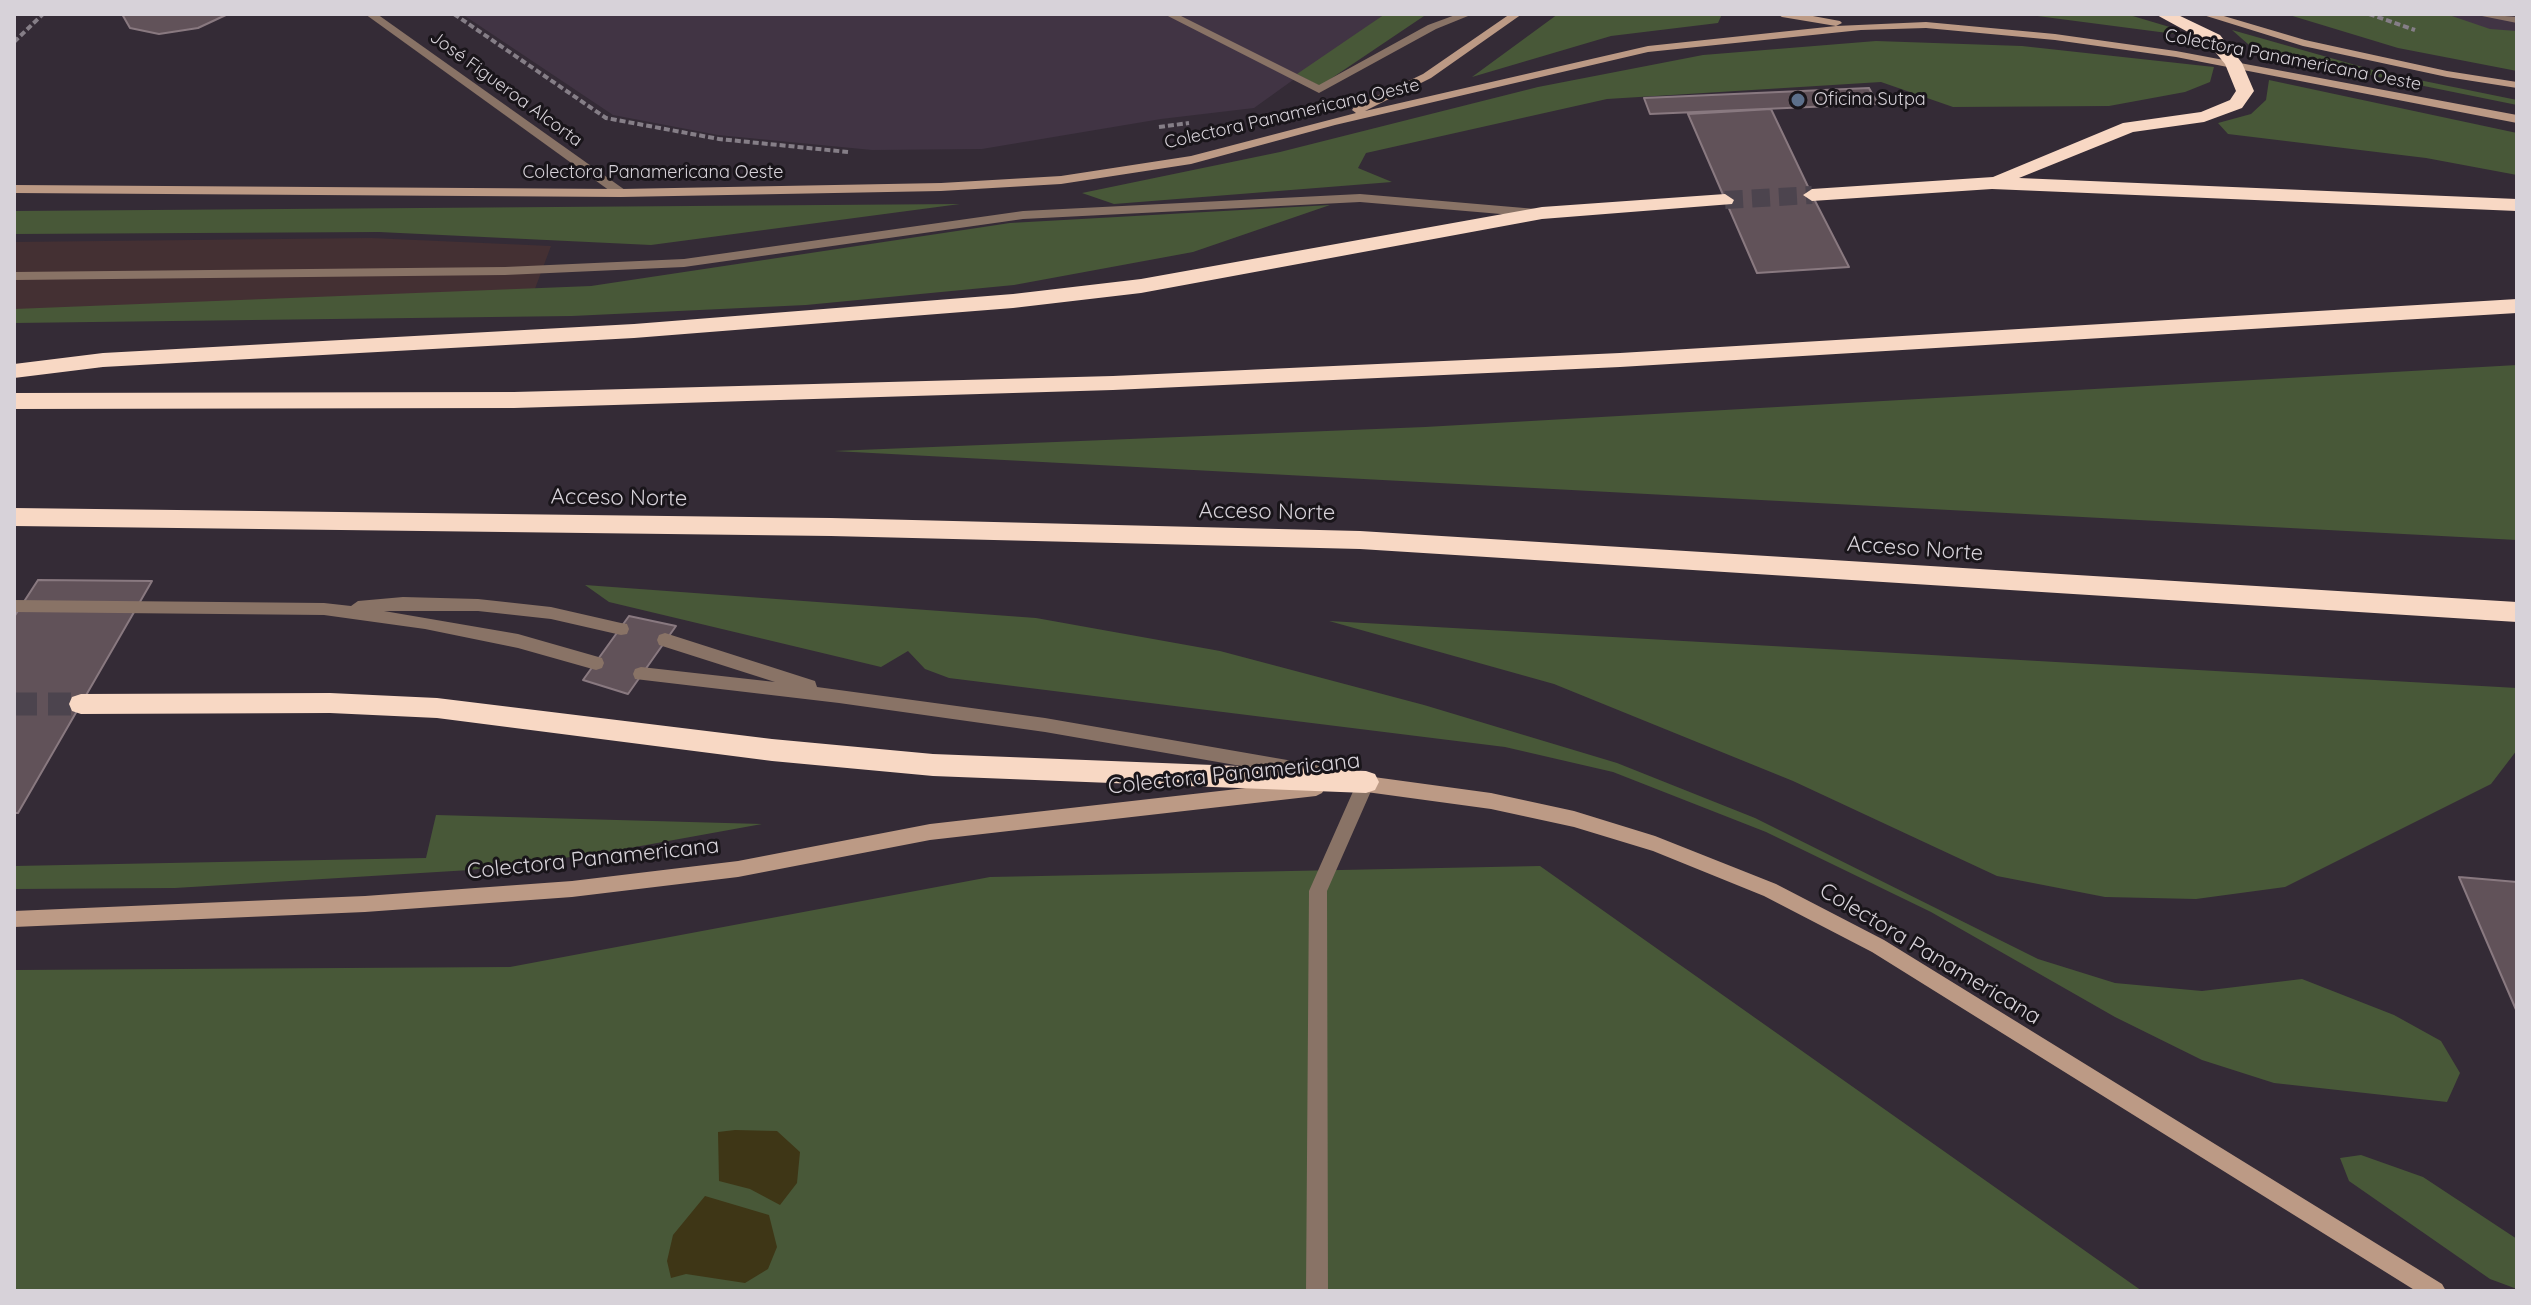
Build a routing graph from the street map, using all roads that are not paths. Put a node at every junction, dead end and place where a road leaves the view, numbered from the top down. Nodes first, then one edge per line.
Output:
1 (370, 14) edge
2 (1169, 14) edge
3 (1468, 14) edge
4 (1517, 14) edge
5 (1782, 14) edge
6 (1947, 14) edge
7 (2163, 14) edge
8 (2205, 14) edge
9 (2486, 14) edge
10 (2517, 20) edge
11 (1926, 25) junction
12 (1861, 27) junction
13 (2233, 63) junction
14 (2517, 85) edge
15 (2517, 119) edge
16 (1333, 122) junction
17 (1992, 183) junction
18 (14, 189) edge
19 (621, 193) junction
20 (1812, 195) tunnel mouth
21 (1725, 200) tunnel mouth
22 (2517, 205) edge
23 (1542, 213) junction
24 (14, 276) edge
25 (2517, 306) edge
26 (14, 371) edge
27 (14, 401) edge
28 (14, 517) edge
29 (14, 606) edge
30 (324, 609) junction
31 (2517, 612) edge
32 (621, 629) dead end
33 (665, 640) dead end
34 (596, 663) dead end
35 (641, 674) dead end
36 (839, 696) junction
37 (81, 704) tunnel mouth
38 (1366, 782) junction
39 (14, 919) edge
40 (1317, 1291) edge
41 (2435, 1291) edge

1 - 19 street, José Figueroa Alcorta
2 - 3 street
4 - 16 street
5 - 12 street
6 - 11 street
7 - 13 highway
8 - 14 street
9 - 10 street
11 - 12 street, Colectora Panamericana Oeste
11 - 13 street, Colectora Panamericana Oeste
12 - 16 street, Colectora Panamericana Oeste
13 - 15 street, Colectora Panamericana Oeste
13 - 17 highway
16 - 19 street, Colectora Panamericana Oeste
17 - 20 highway
17 - 22 highway
18 - 19 street, Colectora Panamericana Oeste
21 - 23 highway
23 - 24 street
23 - 26 highway
25 - 27 highway
28 - 31 highway, Acceso Norte
29 - 30 street
30 - 32 street
30 - 34 street
33 - 36 street
35 - 36 street
36 - 38 street
37 - 38 highway
38 - 39 street, Colectora Panamericana
38 - 40 street
38 - 41 street, Colectora Panamericana

